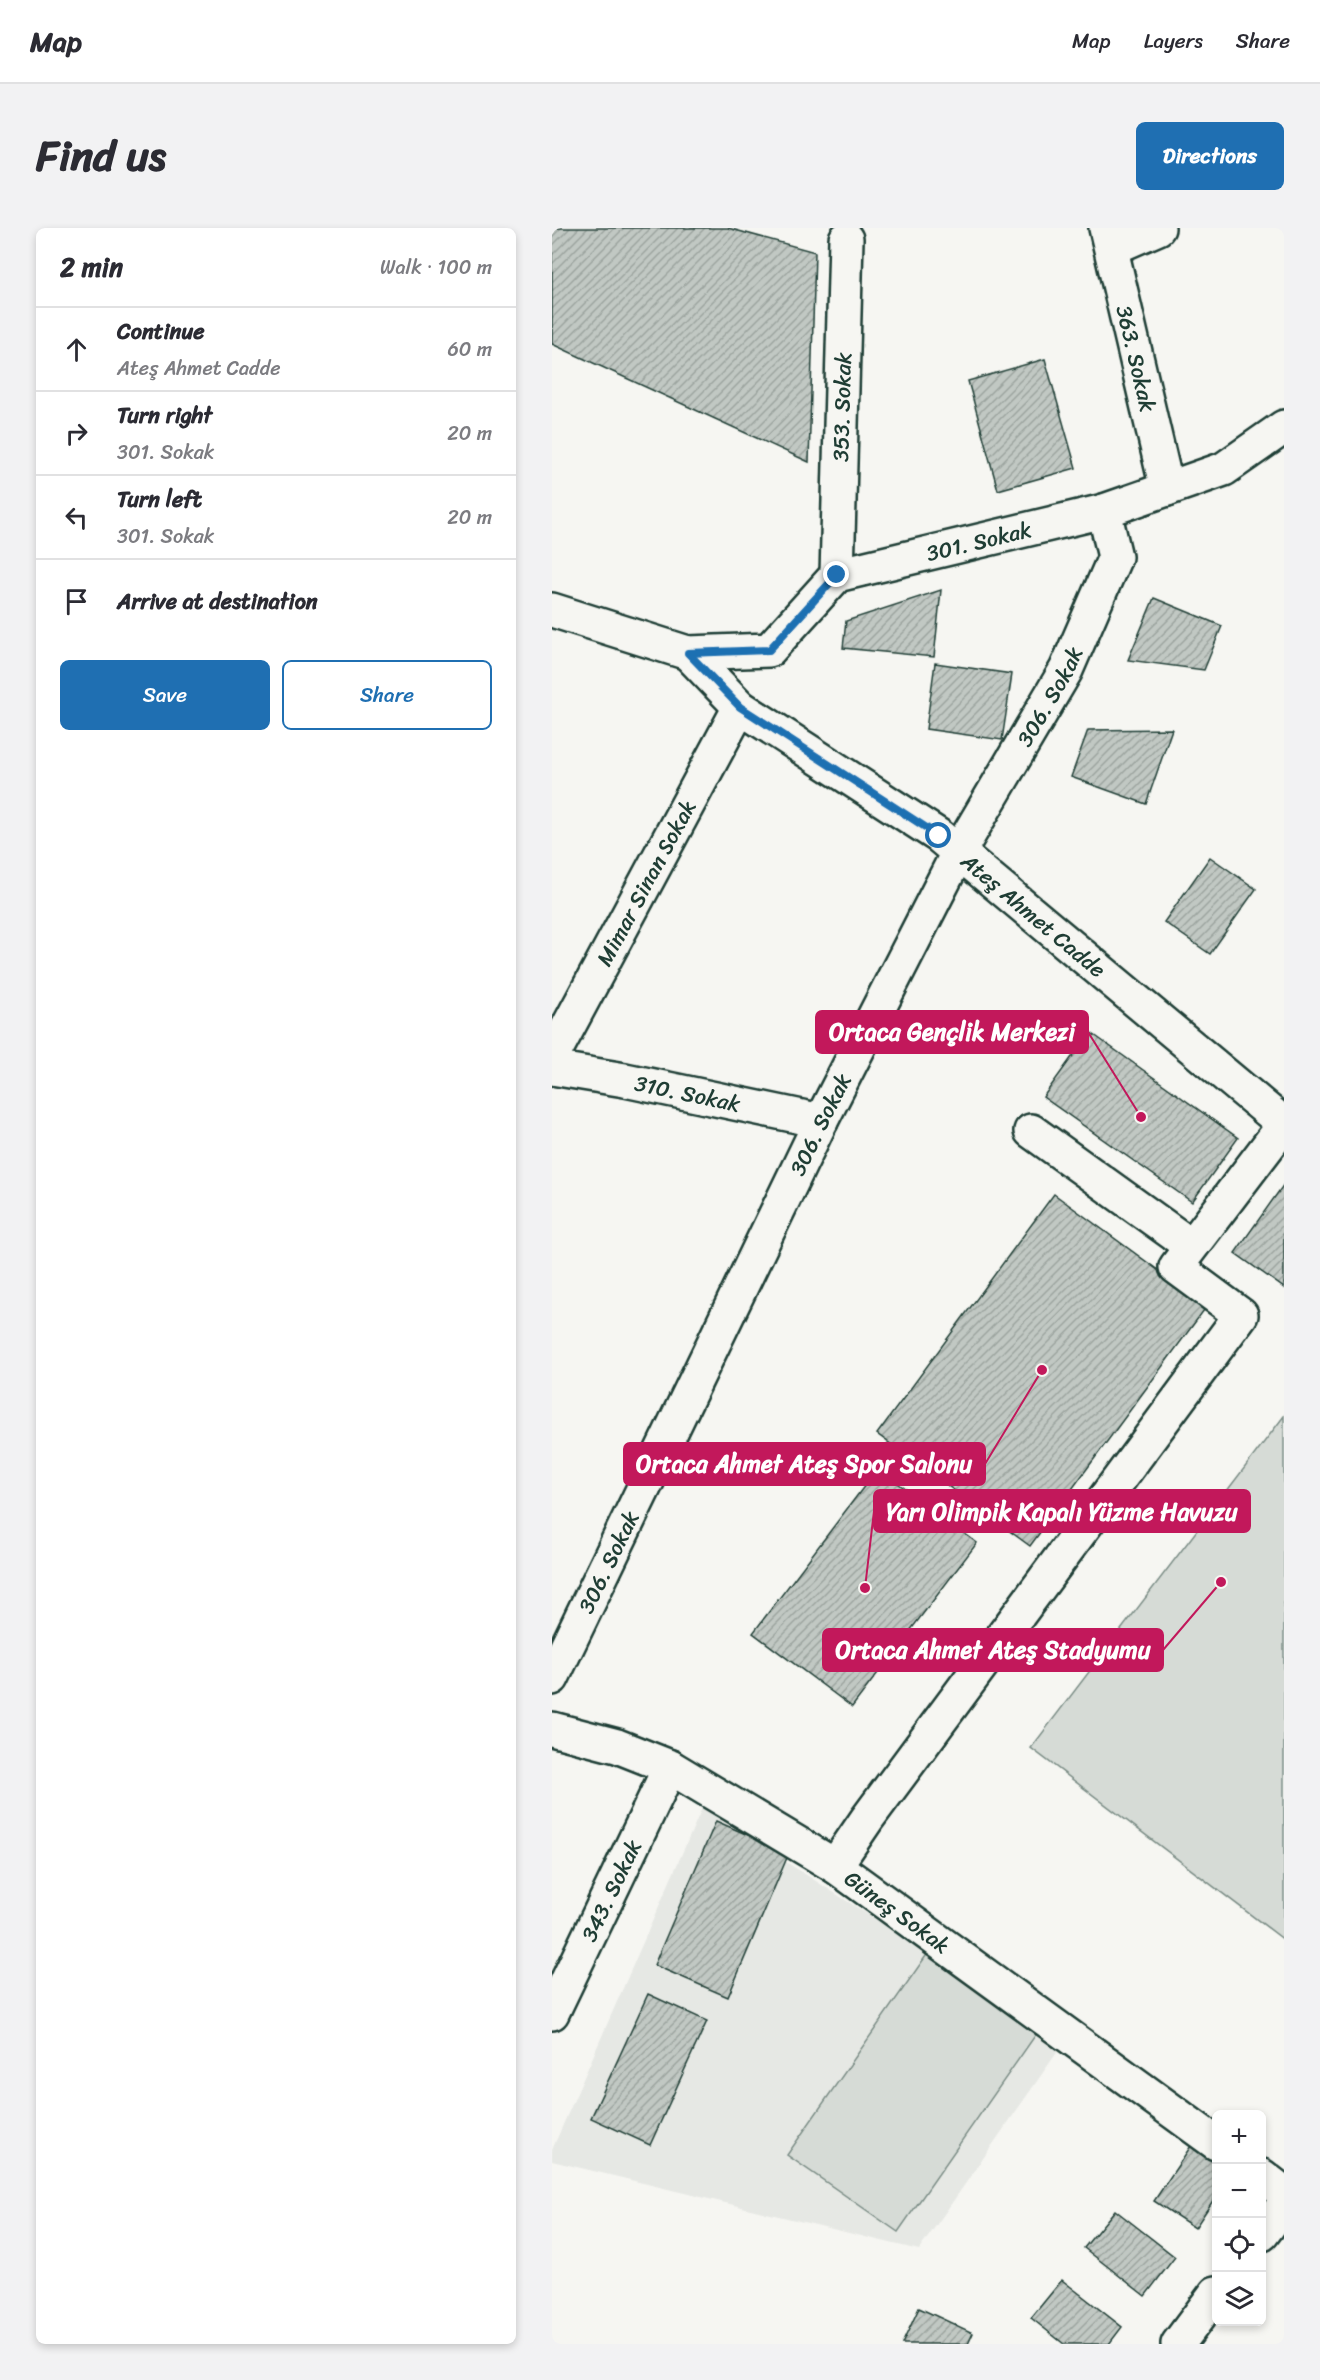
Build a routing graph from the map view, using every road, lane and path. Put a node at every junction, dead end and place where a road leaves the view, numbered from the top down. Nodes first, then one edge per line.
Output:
1 (1158, 228) edge
2 (1109, 238) edge
3 (846, 239) dead end
4 (1284, 427) edge
5 (1167, 489) junction
6 (1104, 511) junction
7 (837, 575) junction
8 (552, 610) edge
9 (688, 653) junction
10 (740, 707) junction
11 (958, 854) junction
12 (552, 1057) edge
13 (552, 1068) edge
14 (821, 1122) junction
15 (1284, 1125) edge
16 (1031, 1131) dead end
17 (1191, 1246) junction
18 (552, 1678) edge
19 (552, 1729) edge
20 (670, 1767) junction
21 (835, 1866) junction
22 (552, 2013) edge
23 (1212, 2140) edge
24 (1266, 2179) edge
25 (1284, 2193) edge
26 (1284, 2205) edge
27 (1266, 2229) edge
28 (1212, 2298) edge
29 (1178, 2344) edge

1 - 2 street
2 - 5 street, 363. Sokak
3 - 7 street, 353. Sokak
4 - 5 street, 301. Sokak
5 - 6 street, 301. Sokak
6 - 7 street, 301. Sokak
6 - 11 street, 306. Sokak
7 - 9 street
8 - 9 street, Ateş Ahmet Cadde
9 - 10 street, Ateş Ahmet Cadde
10 - 11 street, Ateş Ahmet Cadde
10 - 12 street, Mimar Sinan Sokak
11 - 14 street, 306. Sokak
11 - 15 street, Ateş Ahmet Cadde
13 - 14 street, 310. Sokak
14 - 18 street, 306. Sokak
15 - 17 street
16 - 17 street
17 - 21 street
19 - 20 street, Güneş Sokak
20 - 21 street, Güneş Sokak
20 - 22 street, 343. Sokak
21 - 23 street, Güneş Sokak
24 - 25 street
26 - 27 street
28 - 29 street

